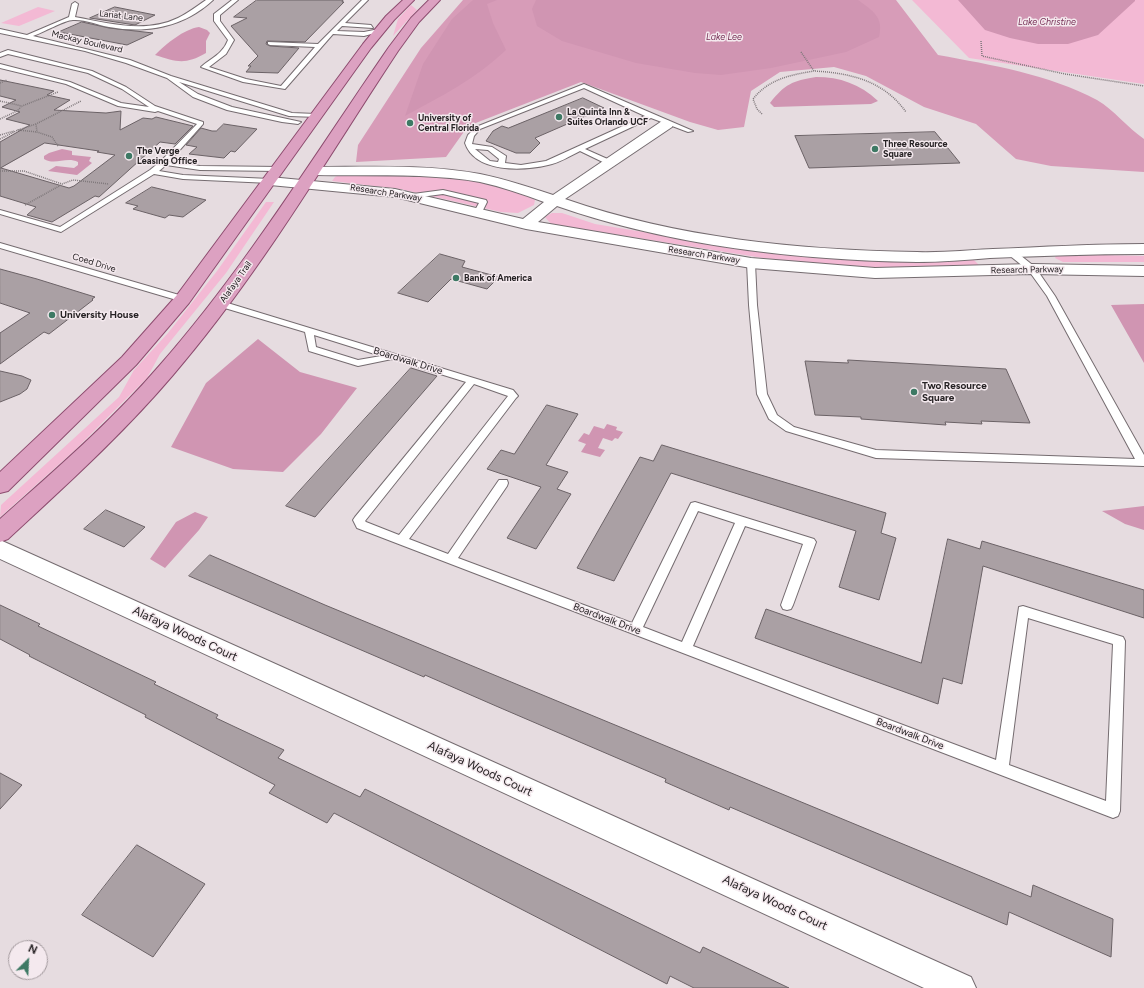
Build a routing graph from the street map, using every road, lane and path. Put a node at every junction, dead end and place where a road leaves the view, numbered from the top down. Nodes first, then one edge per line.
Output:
1 (210, 0) edge
2 (235, 0) edge
3 (365, 0) edge
4 (409, 0) edge
5 (416, 0) edge
6 (435, 0) edge
7 (75, 4) dead end
8 (425, 9) junction
9 (72, 18) junction
10 (340, 24) junction
11 (0, 31) edge
12 (379, 31) junction
13 (330, 34) junction
14 (27, 37) junction
15 (981, 41) dead end
16 (270, 43) dead end
17 (320, 46) junction
18 (801, 52) dead end
19 (0, 55) edge
20 (0, 66) edge
21 (814, 71) junction
22 (169, 77) junction
23 (1144, 86) edge
24 (58, 92) dead end
25 (0, 101) edge
26 (80, 101) dead end
27 (22, 106) junction
28 (166, 112) junction
29 (906, 112) dead end
30 (762, 114) dead end
31 (651, 116) junction
32 (0, 119) edge
33 (314, 120) junction
34 (36, 124) junction
35 (667, 124) junction
36 (18, 130) junction
37 (690, 131) dead end
38 (37, 132) junction
39 (0, 135) edge
40 (0, 139) edge
41 (58, 146) dead end
42 (469, 146) junction
43 (581, 149) junction
44 (164, 163) junction
45 (609, 163) junction
46 (500, 165) junction
47 (0, 171) edge
48 (153, 172) junction
49 (274, 175) junction
50 (308, 177) junction
51 (62, 184) junction
52 (114, 185) dead end
53 (555, 200) junction
54 (25, 206) dead end
55 (0, 212) edge
56 (526, 224) junction
57 (0, 245) edge
58 (1144, 250) edge
59 (1012, 253) junction
60 (751, 263) junction
61 (1032, 269) junction
62 (1144, 271) edge
63 (183, 299) junction
64 (221, 304) junction
65 (309, 331) junction
66 (351, 344) junction
67 (338, 356) junction
68 (391, 356) junction
69 (472, 381) junction
70 (503, 483) dead end
71 (3, 485) edge
72 (742, 521) junction
73 (0, 533) edge
74 (402, 541) junction
75 (0, 549) edge
76 (450, 560) junction
77 (787, 605) dead end
78 (635, 630) junction
79 (685, 648) junction
80 (1002, 768) junction
81 (960, 988) edge

1 - 9 lane, Lariat Lane
2 - 17 lane
3 - 10 lane
4 - 12 main road
5 - 8 main road
6 - 8 main road, Alafaya Trail
7 - 9 lane
8 - 50 main road, Alafaya Trail
9 - 14 lane
10 - 12 lane
10 - 13 lane
11 - 14 lane, Mackay Boulevard
12 - 13 lane
12 - 33 main road
13 - 17 lane
14 - 22 lane, Mackay Boulevard
15 - 23 path
16 - 17 lane
18 - 21 path
19 - 28 lane
20 - 28 lane
21 - 29 path
21 - 30 path
22 - 33 lane, Mackay Boulevard
22 - 33 lane, Mackay Boulevard
24 - 27 path
25 - 27 path
26 - 34 path
27 - 32 path
28 - 44 lane
31 - 35 lane
31 - 42 lane
31 - 43 lane
33 - 49 main road
34 - 36 path
34 - 38 path
35 - 37 lane
35 - 45 street
36 - 38 path
36 - 39 path
36 - 40 path
38 - 41 path
42 - 46 lane
42 - 46 lane
43 - 45 lane
43 - 46 lane
44 - 48 lane
44 - 49 lane
45 - 53 street
47 - 51 path
48 - 49 lane
48 - 55 lane
49 - 50 street, Research Parkway
49 - 63 main road
50 - 53 street, Research Parkway
50 - 56 street, Research Parkway
50 - 64 main road, Alafaya Trail
51 - 52 path
51 - 54 path
53 - 56 street
53 - 59 street, Research Parkway
56 - 60 street, Research Parkway
57 - 63 lane, Coed Drive
58 - 59 street, Research Parkway
59 - 61 lane
60 - 61 street, Research Parkway
60 - 61 lane
61 - 62 street, Research Parkway
63 - 71 main road
64 - 65 lane, Boardwalk Drive
64 - 73 main road, Alafaya Trail
65 - 66 lane, Boardwalk Drive
65 - 67 lane
66 - 67 lane
66 - 68 lane, Boardwalk Drive
67 - 68 lane
68 - 69 lane, Boardwalk Drive
69 - 74 lane
69 - 74 lane, Boardwalk Drive
70 - 76 lane
72 - 77 lane
72 - 78 lane
72 - 79 lane
74 - 76 lane, Boardwalk Drive
75 - 81 street, Alafaya Woods Court
76 - 78 lane, Boardwalk Drive
78 - 79 lane, Boardwalk Drive
79 - 80 lane, Boardwalk Drive
80 - 80 lane, Boardwalk Drive

